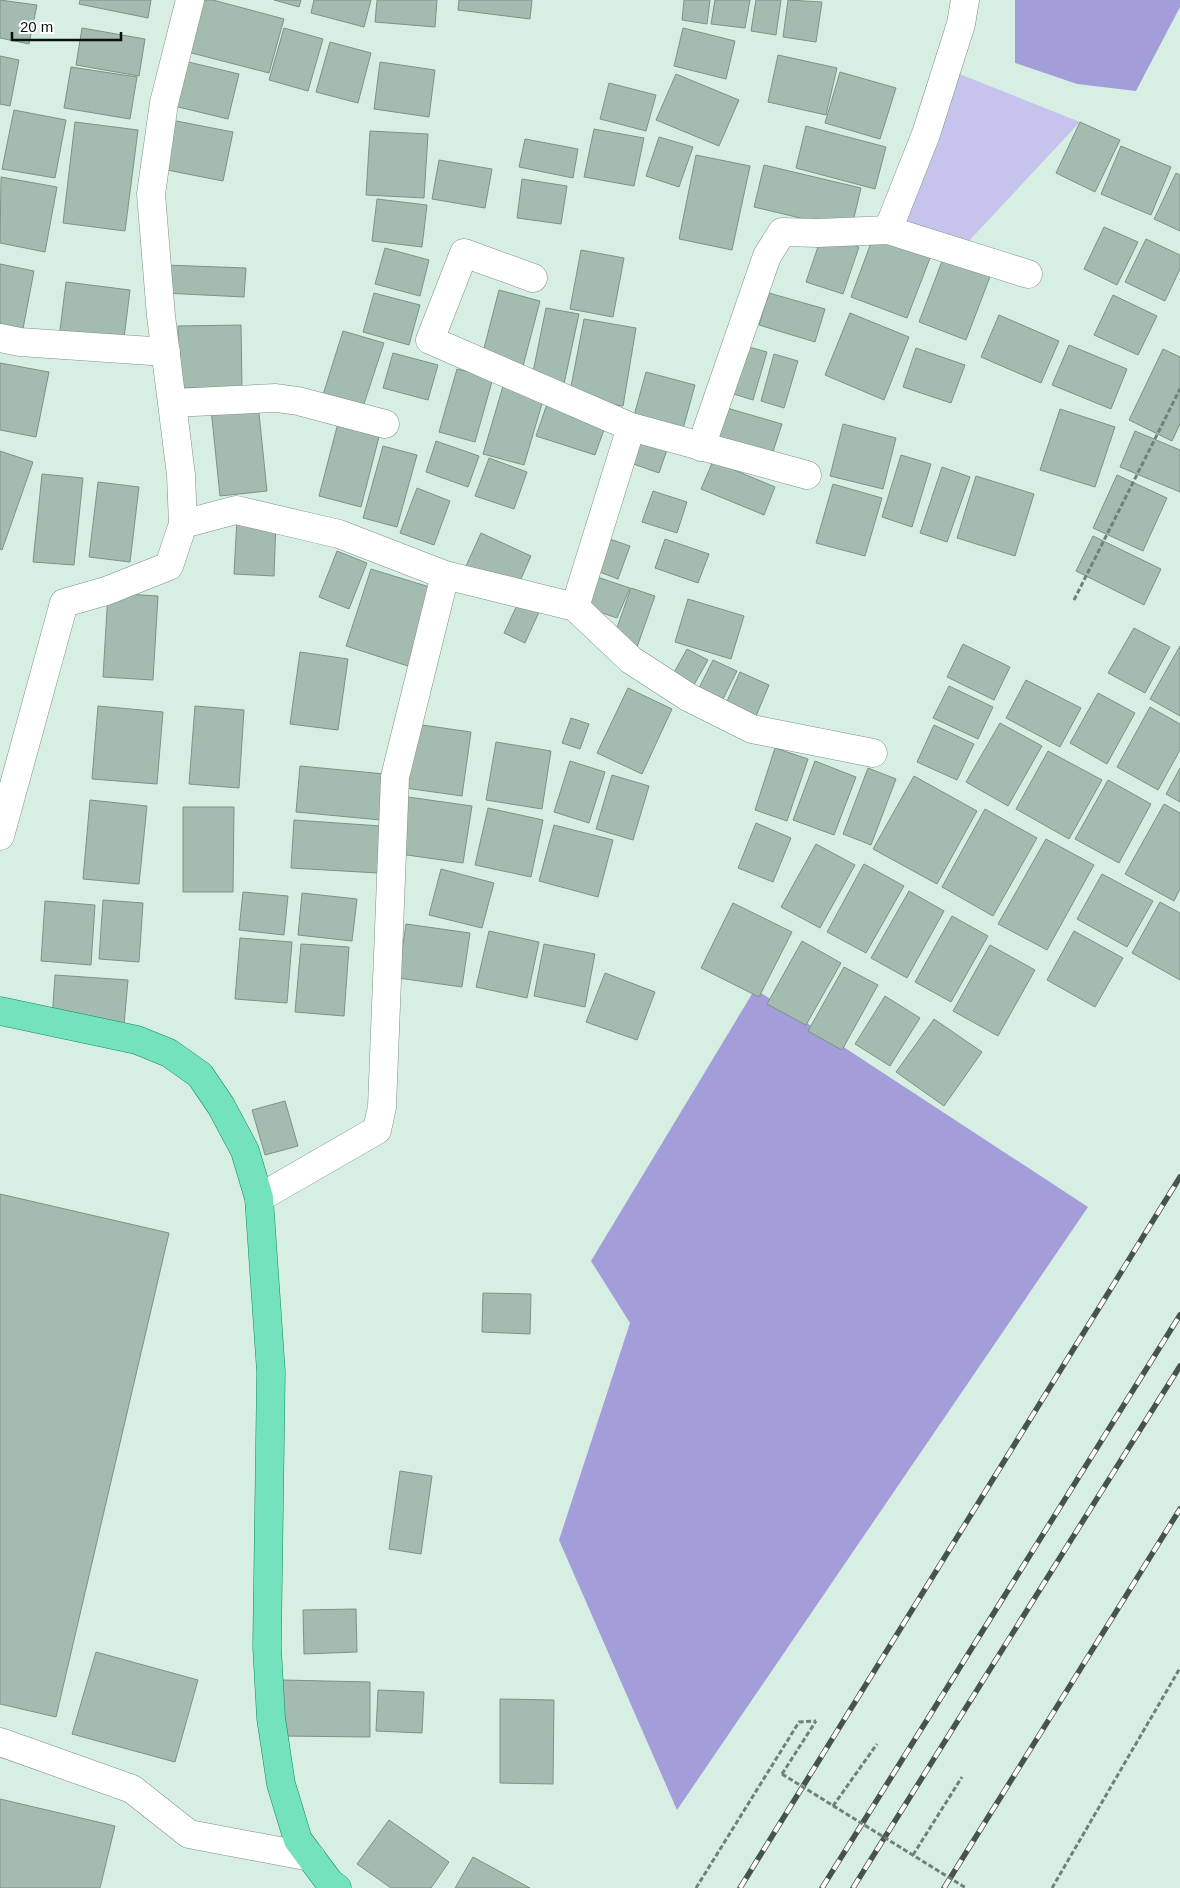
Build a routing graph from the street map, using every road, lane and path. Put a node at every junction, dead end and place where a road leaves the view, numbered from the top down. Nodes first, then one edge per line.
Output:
1 (190, 0) edge
2 (965, 0) edge
3 (888, 230) junction
4 (1028, 274) dead end
5 (533, 278) dead end
6 (0, 338) edge
7 (166, 352) junction
8 (1180, 389) edge
9 (173, 403) junction
10 (385, 424) dead end
11 (631, 427) junction
12 (701, 447) junction
13 (807, 475) dead end
14 (183, 524) junction
15 (445, 575) junction
16 (1074, 600) dead end
17 (574, 607) junction
18 (873, 753) dead end
19 (0, 836) edge
20 (0, 1011) edge
21 (259, 1198) junction
22 (1180, 1668) edge
23 (0, 1742) edge
24 (876, 1744) dead end
25 (962, 1777) dead end
26 (833, 1806) junction
27 (913, 1855) junction
28 (311, 1857) junction
29 (1056, 1883) junction
30 (337, 1888) edge
31 (696, 1888) edge
32 (966, 1888) edge
33 (1052, 1888) edge
34 (1057, 1888) edge

1 - 7 street
2 - 3 street
3 - 4 street
3 - 12 street
5 - 11 street
6 - 7 street
7 - 9 street
8 - 16 path
9 - 10 street
9 - 14 street
11 - 12 street
11 - 17 street
12 - 13 street
14 - 15 street
14 - 19 street
15 - 17 street
15 - 21 street
17 - 18 street
20 - 21 main road
21 - 28 main road
22 - 29 path
23 - 28 street
24 - 26 path
25 - 27 path
26 - 27 path, bridge
26 - 31 path, bridge
27 - 32 path, bridge
28 - 30 main road
29 - 33 path
29 - 34 path

